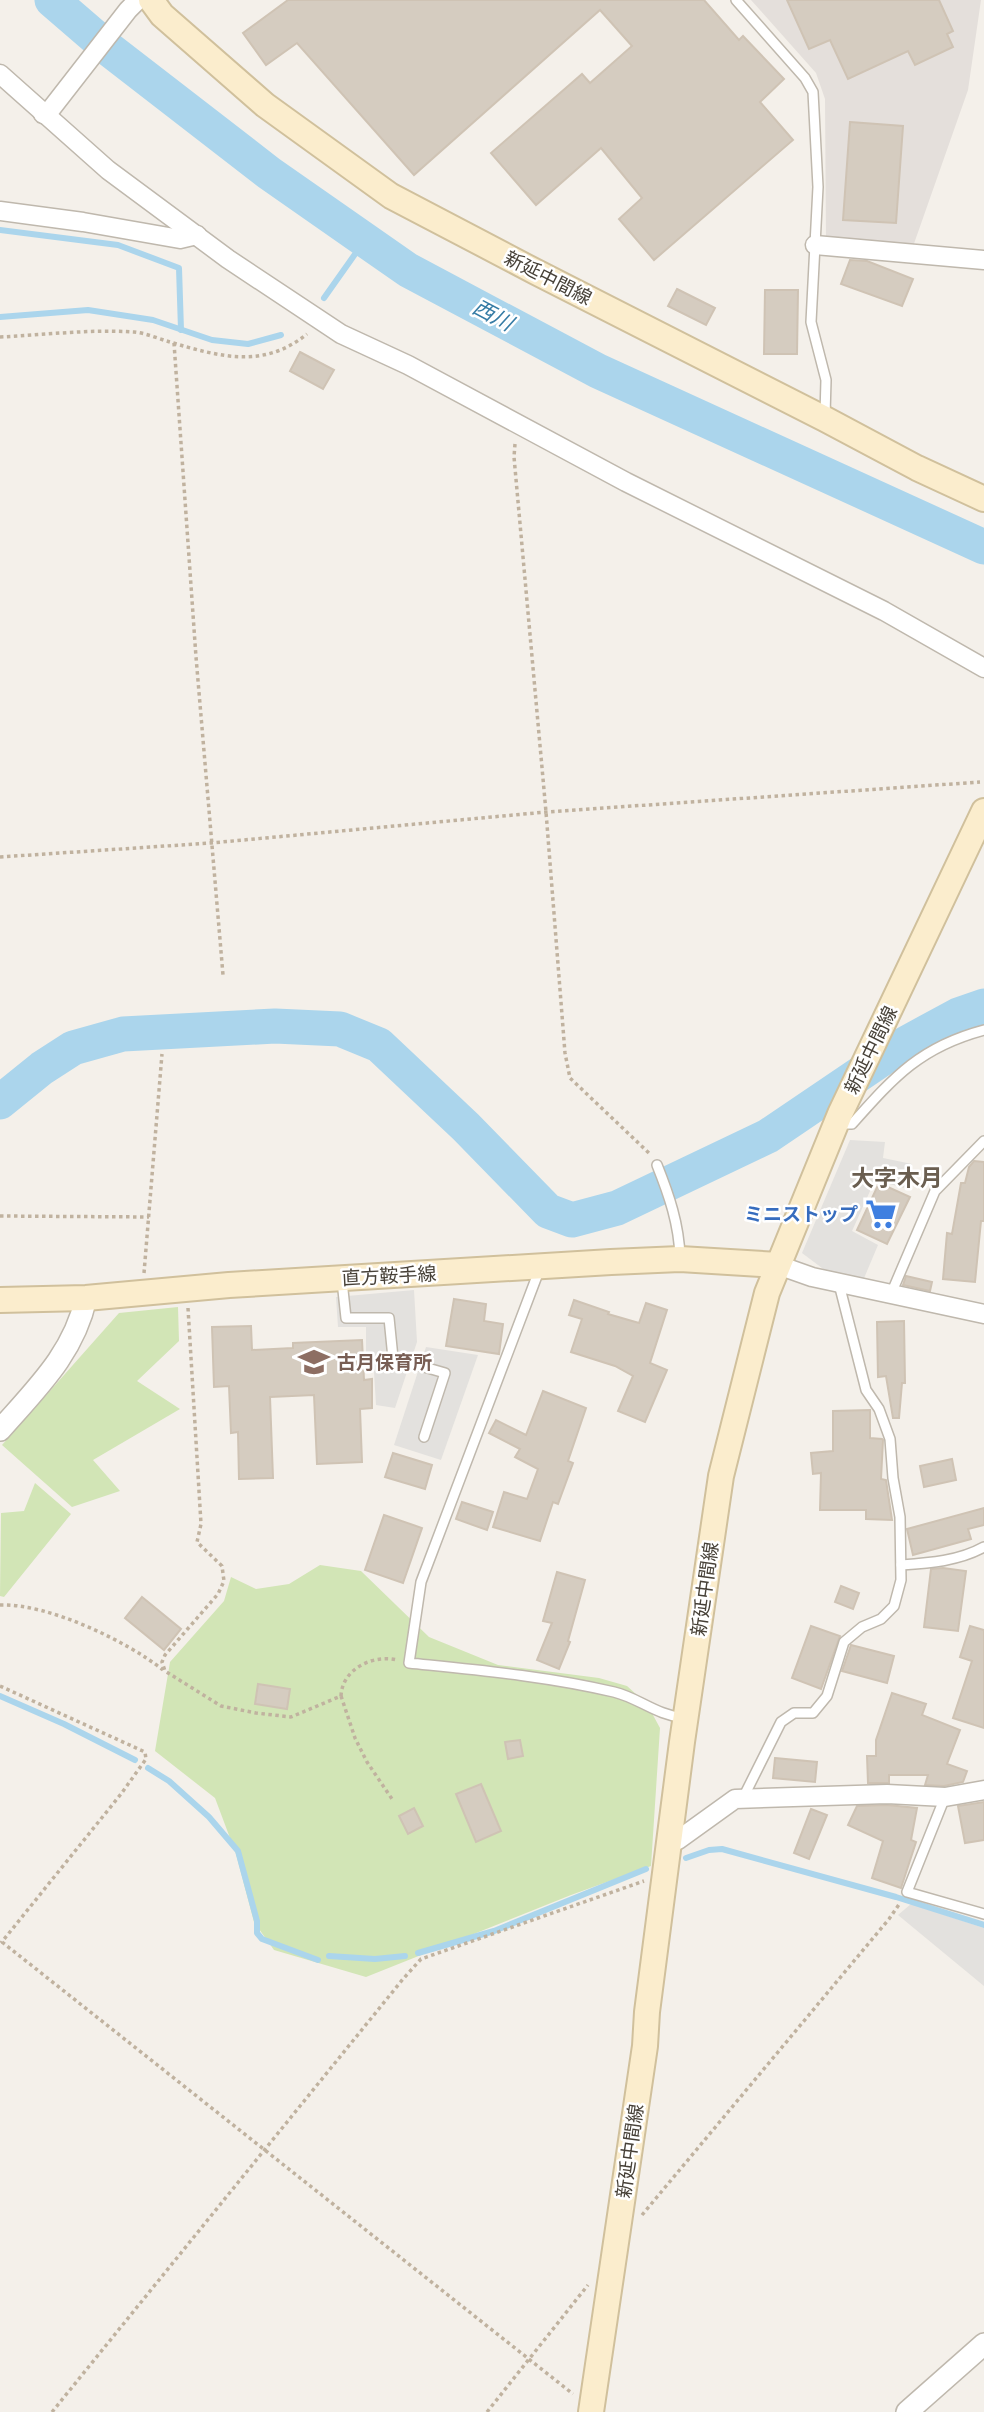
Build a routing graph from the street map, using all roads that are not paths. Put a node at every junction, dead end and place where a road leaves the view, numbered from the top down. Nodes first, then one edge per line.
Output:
1 (736, 0) edge
2 (136, 2) edge
3 (0, 74) edge
4 (47, 111) junction
5 (0, 211) edge
6 (197, 235) junction
7 (815, 245) junction
8 (984, 260) edge
9 (825, 419) junction
10 (984, 499) edge
11 (984, 668) edge
12 (984, 811) edge
13 (984, 1030) edge
14 (838, 1119) junction
15 (984, 1141) edge
16 (657, 1164) road end
17 (680, 1259) junction
18 (778, 1265) junction
19 (541, 1267) junction
20 (342, 1279) junction
21 (839, 1283) junction
22 (891, 1294) junction
23 (86, 1297) junction
24 (0, 1300) edge
25 (984, 1314) edge
26 (0, 1430) edge
27 (424, 1437) dead end
28 (984, 1546) edge
29 (901, 1565) junction
30 (686, 1719) junction
31 (984, 1790) edge
32 (944, 1797) junction
33 (743, 1798) junction
34 (670, 1842) junction
35 (984, 1914) edge
36 (984, 2344) edge
37 (592, 2410) edge
38 (907, 2412) edge

1 - 7 lane
2 - 4 street
2 - 9 main road, 新延中間線
3 - 4 street
4 - 6 street
5 - 6 street
6 - 11 street
7 - 8 street
7 - 9 lane
9 - 10 main road, 新延中間線
12 - 14 main road, 新延中間線
13 - 14 lane
14 - 18 main road, 新延中間線
15 - 22 lane
16 - 17 lane
17 - 18 main road, 直方鞍手線
17 - 19 main road, 直方鞍手線
18 - 21 street
18 - 30 main road, 新延中間線
19 - 20 main road, 直方鞍手線
19 - 30 lane
20 - 23 main road, 直方鞍手線
20 - 27 lane
21 - 22 street
21 - 29 lane
22 - 25 street
23 - 24 main road, 直方鞍手線
23 - 26 street
28 - 29 lane
29 - 33 lane
30 - 34 main road, 新延中間線
31 - 32 street
32 - 33 street
32 - 35 lane
33 - 34 street
34 - 37 main road, 新延中間線
36 - 38 street

